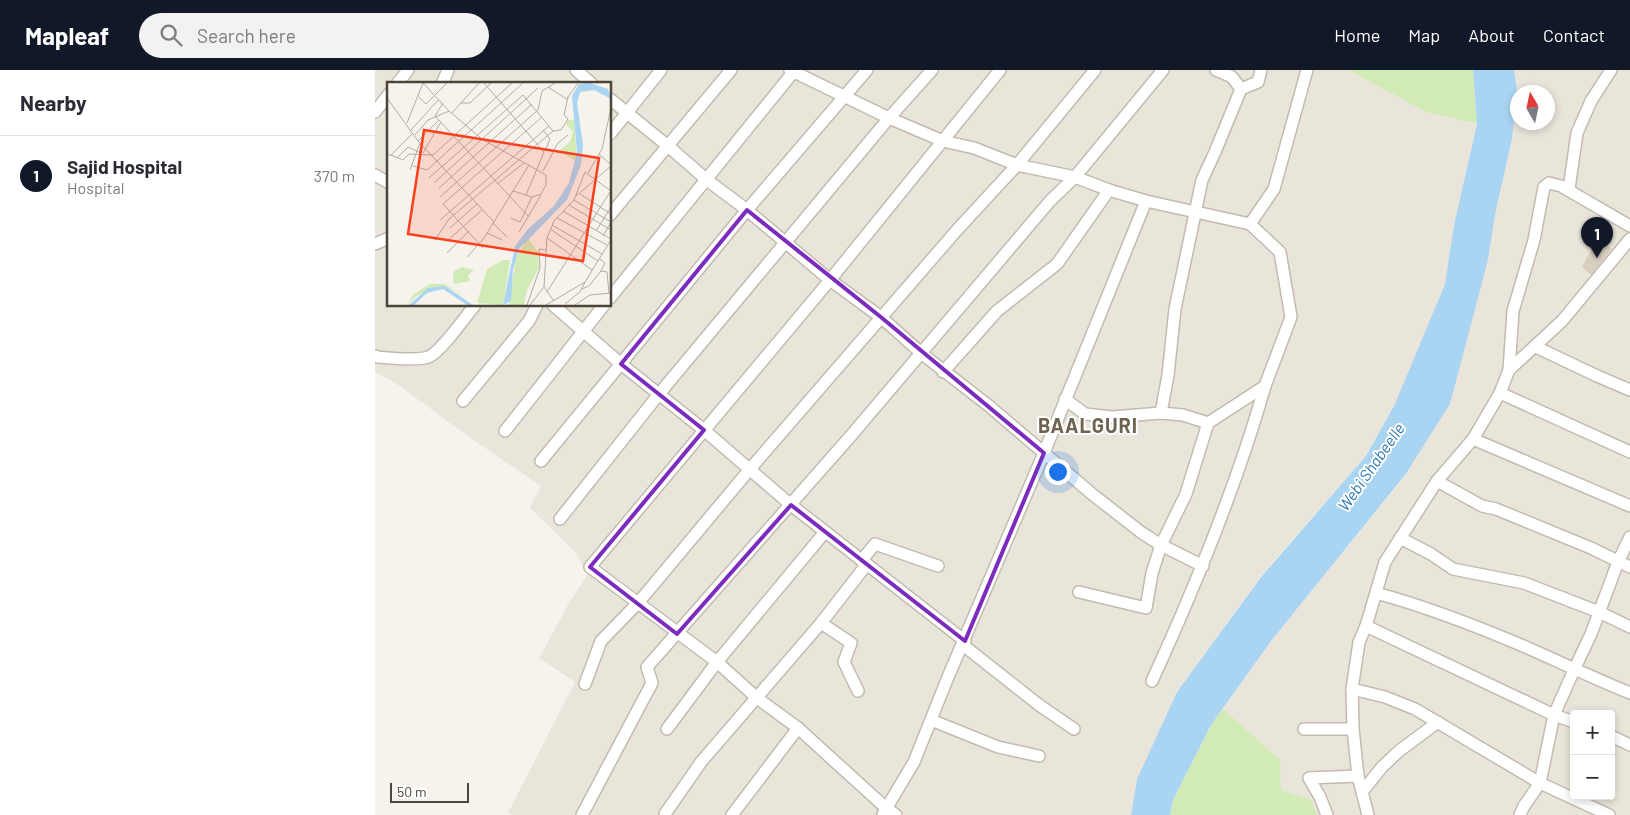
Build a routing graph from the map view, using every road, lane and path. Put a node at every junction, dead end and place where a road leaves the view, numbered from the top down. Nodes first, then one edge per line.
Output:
1 (408, 70) edge
2 (448, 70) edge
3 (576, 70) edge
4 (661, 70) edge
5 (731, 70) edge
6 (867, 70) edge
7 (932, 70) edge
8 (1000, 70) edge
9 (1095, 70) edge
10 (1163, 70) edge
11 (1216, 70) edge
12 (1261, 70) edge
13 (1307, 70) edge
14 (1611, 70) edge
15 (793, 71) edge
16 (589, 79) edge
17 (399, 82) edge
18 (443, 82) edge
19 (1241, 89) junction
20 (844, 96) junction
21 (387, 97) edge
22 (611, 100) edge
23 (375, 112) edge
24 (626, 113) junction
25 (889, 118) junction
26 (611, 133) edge
27 (943, 142) junction
28 (668, 146) junction
29 (1017, 165) junction
30 (375, 175) edge
31 (1075, 177) junction
32 (707, 180) junction
33 (387, 182) edge
34 (1569, 189) junction
35 (1109, 190) junction
36 (1146, 201) junction
37 (747, 210) junction
38 (1195, 211) junction
39 (611, 214) edge
40 (1250, 224) junction
41 (1630, 226) edge
42 (375, 232) edge
43 (1630, 239) edge
44 (383, 241) edge
45 (787, 243) junction
46 (830, 280) junction
47 (611, 297) edge
48 (474, 306) edge
49 (536, 306) edge
50 (554, 306) edge
51 (604, 306) edge
52 (883, 318) junction
53 (583, 331) junction
54 (1536, 347) junction
55 (921, 353) junction
56 (375, 356) edge
57 (621, 364) junction
58 (1509, 370) junction
59 (943, 372) junction
60 (1265, 386) junction
61 (1630, 390) edge
62 (1500, 393) junction
63 (659, 394) junction
64 (1065, 400) junction
65 (463, 401) dead end
66 (1161, 413) junction
67 (1208, 423) junction
68 (704, 430) junction
69 (505, 431) dead end
70 (1473, 438) junction
71 (1630, 452) edge
72 (1044, 453) junction
73 (541, 461) dead end
74 (750, 469) junction
75 (1437, 481) junction
76 (791, 505) junction
77 (1630, 506) edge
78 (559, 519) dead end
79 (825, 532) junction
80 (1630, 537) edge
81 (1400, 538) junction
82 (1161, 545) junction
83 (865, 562) junction
84 (1619, 562) junction
85 (938, 566) dead end
86 (1203, 566) junction
87 (1630, 567) edge
88 (1079, 592) dead end
89 (1376, 593) junction
90 (637, 603) junction
91 (1599, 612) junction
92 (821, 623) junction
93 (1366, 626) junction
94 (1630, 627) edge
95 (677, 634) junction
96 (964, 643) junction
97 (717, 662) junction
98 (1573, 670) junction
99 (1152, 681) dead end
100 (585, 684) dead end
101 (1352, 689) junction
102 (858, 691) dead end
103 (1630, 693) edge
104 (757, 698) junction
105 (1554, 715) junction
106 (931, 720) junction
107 (1570, 721) edge
108 (1438, 722) junction
109 (798, 728) junction
110 (1353, 728) junction
111 (667, 729) dead end
112 (1074, 729) dead end
113 (1303, 729) dead end
114 (1615, 738) edge
115 (1630, 745) edge
116 (1039, 756) dead end
117 (1358, 776) junction
118 (1540, 783) junction
119 (1362, 792) junction
120 (888, 813) edge
121 (665, 814) edge
122 (582, 815) edge
123 (733, 815) edge
124 (1327, 815) edge
125 (1369, 815) edge
126 (1520, 815) edge
127 (1609, 815) edge

1 - 17 street
2 - 18 street
3 - 16 street
4 - 24 street
5 - 28 street
6 - 20 street
7 - 25 street
8 - 27 street
9 - 29 street
10 - 31 street
11 - 19 street
12 - 19 street
13 - 40 street
14 - 34 street
15 - 20 street
15 - 32 street
19 - 38 street
20 - 25 street
20 - 37 street
21 - 23 street
22 - 24 street
24 - 26 street
24 - 28 street
25 - 27 street
25 - 45 street
27 - 29 street
27 - 46 street
28 - 32 street
28 - 39 street
29 - 31 street
29 - 52 street
30 - 33 street
31 - 35 street
31 - 55 street
32 - 37 street
32 - 47 street
34 - 41 street
34 - 58 street
35 - 36 street
35 - 59 street
36 - 38 street
36 - 64 street
37 - 45 street
37 - 57 street
38 - 40 street
38 - 66 street
40 - 60 street
42 - 44 street
43 - 54 street
45 - 46 street
45 - 63 street
46 - 52 street
46 - 68 street
48 - 56 street
49 - 65 street
50 - 53 street
51 - 53 street
52 - 55 street
52 - 74 street
53 - 57 street
53 - 69 street
54 - 58 street
54 - 61 street
55 - 59 street
55 - 76 street
57 - 63 street
57 - 73 street
58 - 62 street
59 - 72 street
60 - 67 street
60 - 86 street
62 - 70 street
62 - 71 street
63 - 68 street
63 - 78 street
64 - 66 street
64 - 72 street
66 - 67 street
67 - 82 street
68 - 74 street
68 - 90 street
70 - 75 street
70 - 77 street
72 - 82 street
72 - 96 street
74 - 76 street
74 - 90 street
75 - 81 street
75 - 84 street
76 - 79 street
76 - 95 street
79 - 83 street
79 - 97 street
80 - 84 street
81 - 89 street
81 - 91 street
82 - 86 street
82 - 88 street
83 - 85 street
83 - 92 street
83 - 96 street
84 - 87 street
84 - 91 street
86 - 99 street
89 - 93 street
89 - 98 street
90 - 95 street
90 - 100 street
91 - 94 street
91 - 98 street
92 - 102 street
92 - 104 street
93 - 101 street
93 - 105 street
95 - 97 street
95 - 122 street
96 - 106 street
96 - 112 street
97 - 104 street
97 - 111 street
98 - 103 street
98 - 105 street
101 - 108 street
101 - 110 street
104 - 109 street
104 - 121 street
105 - 107 street
105 - 118 street
106 - 116 street
106 - 120 street
108 - 118 street
108 - 119 street
109 - 120 street
109 - 123 street
110 - 113 street
110 - 117 street
114 - 115 street
117 - 119 street
117 - 124 street
118 - 126 street
118 - 127 street
119 - 125 street

